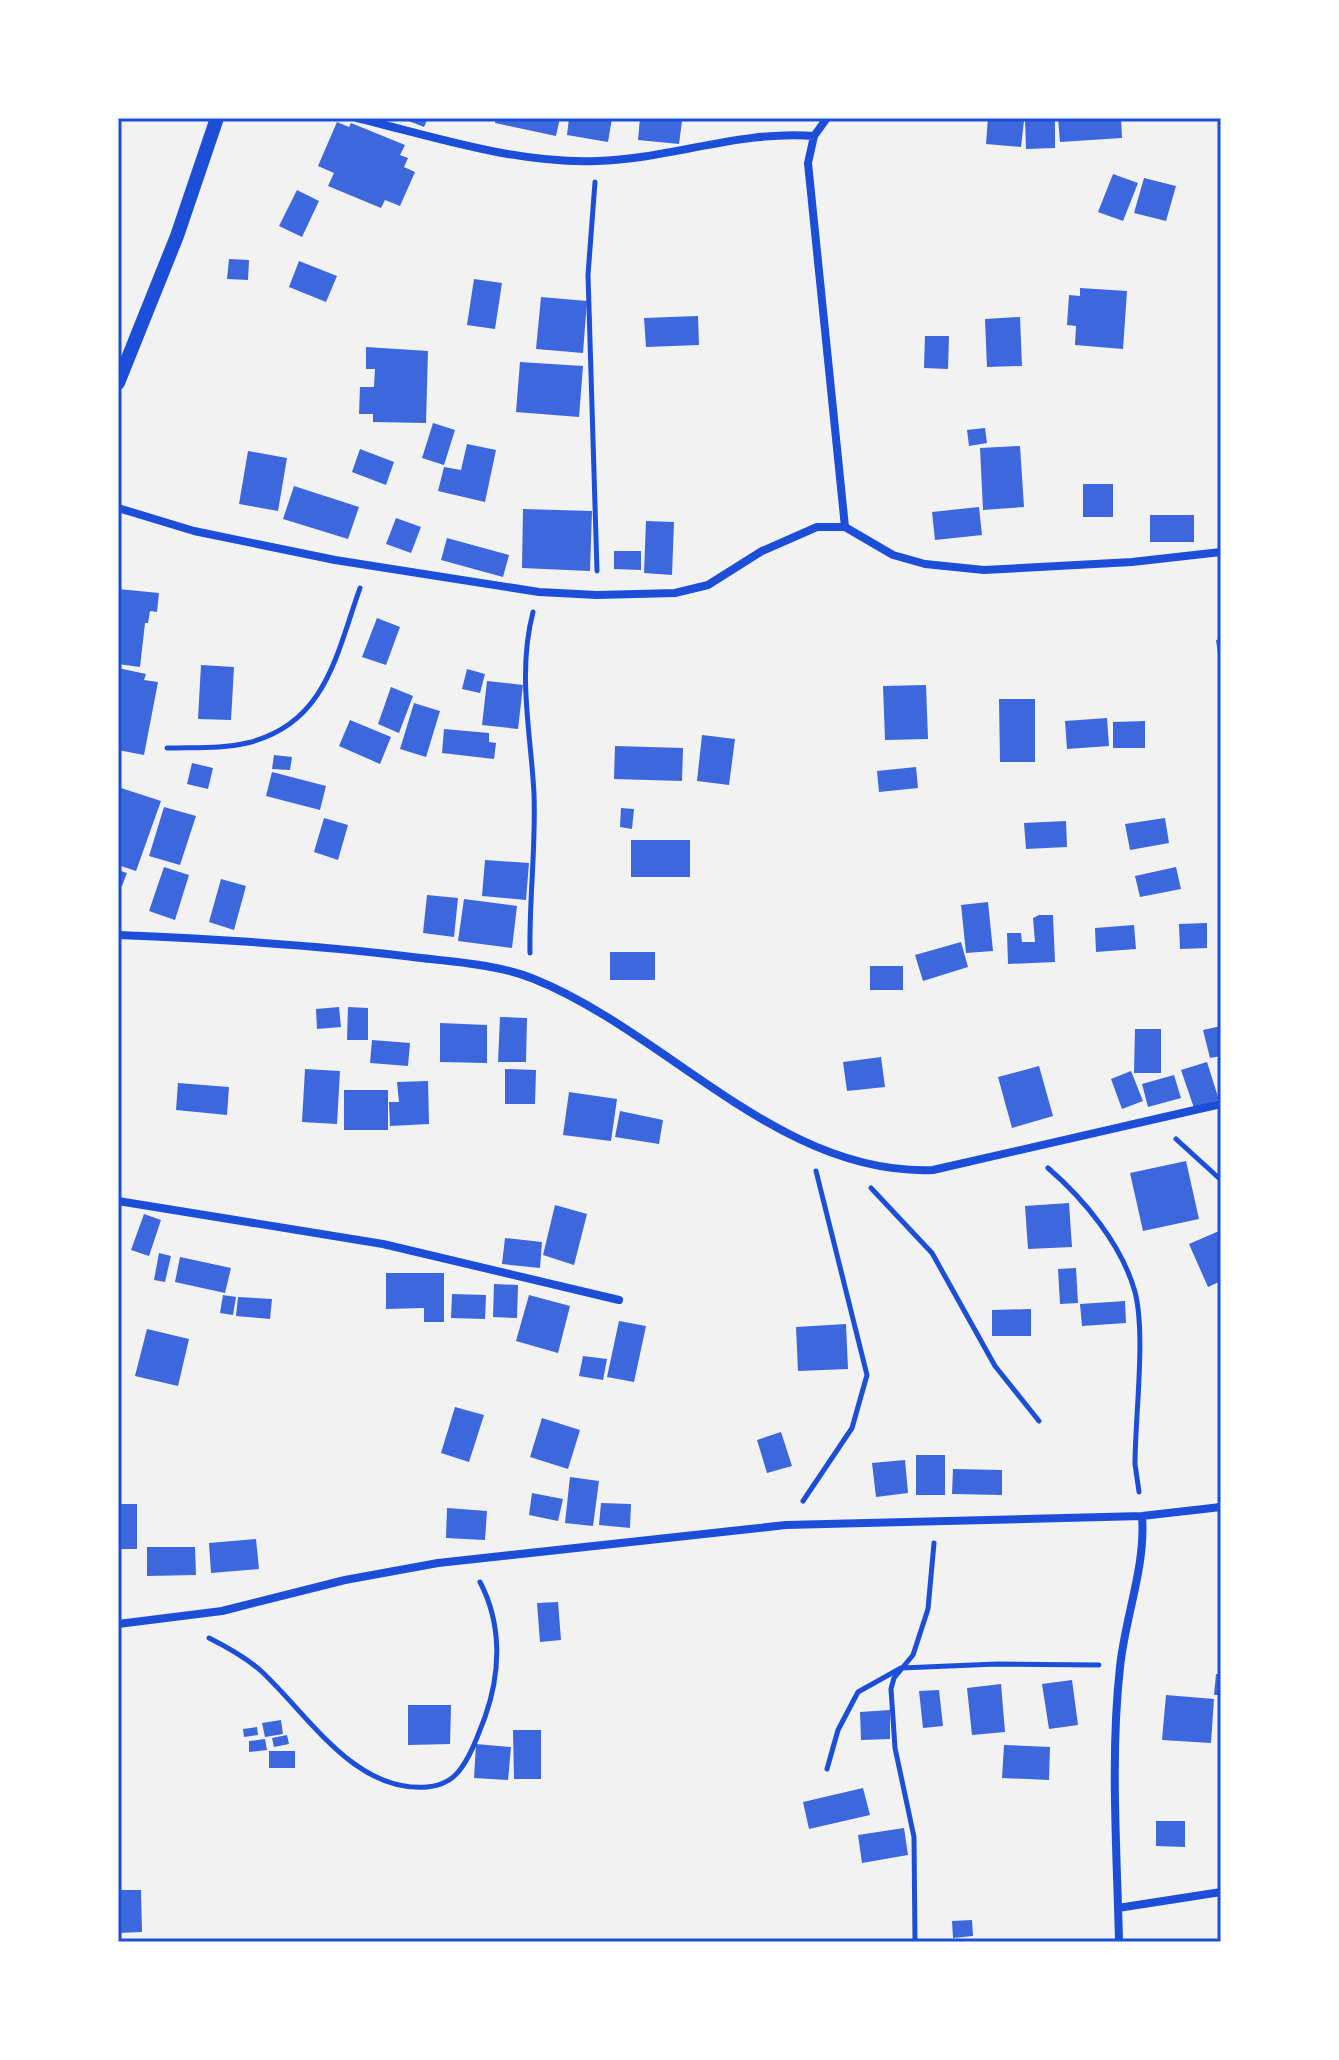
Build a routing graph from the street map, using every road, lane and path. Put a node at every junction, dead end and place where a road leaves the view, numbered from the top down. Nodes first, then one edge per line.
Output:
1 (217, 118) edge
2 (357, 118) edge
3 (827, 118) edge
4 (814, 136) junction
5 (598, 161) junction
6 (119, 379) edge
7 (118, 508) edge
8 (845, 527) junction
9 (1221, 552) edge
10 (368, 566) junction
11 (539, 592) junction
12 (597, 595) junction
13 (167, 748) dead end
14 (118, 935) edge
15 (531, 977) junction
16 (1221, 1104) edge
17 (1156, 1118) junction
18 (806, 1139) junction
19 (1026, 1148) junction
20 (856, 1163) junction
21 (1221, 1180) edge
22 (118, 1201) edge
23 (619, 1300) dead end
24 (1039, 1421) dead end
25 (1221, 1507) edge
26 (1142, 1516) junction
27 (935, 1522) junction
28 (786, 1525) junction
29 (467, 1560) junction
30 (118, 1624) edge
31 (205, 1636) dead end
32 (1120, 1666) junction
33 (901, 1668) junction
34 (827, 1769) dead end
35 (1221, 1892) edge
36 (1118, 1908) junction
37 (915, 1942) edge
38 (1119, 1942) edge

1 - 6 street
2 - 5 street
3 - 4 street
4 - 5 street
4 - 8 street
5 - 12 path
7 - 10 street
8 - 9 street
8 - 12 street
10 - 11 street
10 - 13 path
11 - 12 street
11 - 15 path
14 - 15 street
15 - 18 street
16 - 17 street
17 - 19 street
17 - 21 path
18 - 20 street
18 - 28 path
19 - 20 street
19 - 26 path
20 - 24 path
22 - 23 street
25 - 26 street
26 - 27 street
26 - 32 street
27 - 28 street
27 - 33 path
28 - 29 street
29 - 30 street
29 - 31 path
32 - 33 path
32 - 36 street
33 - 34 path
33 - 37 path
35 - 36 street
36 - 38 street

